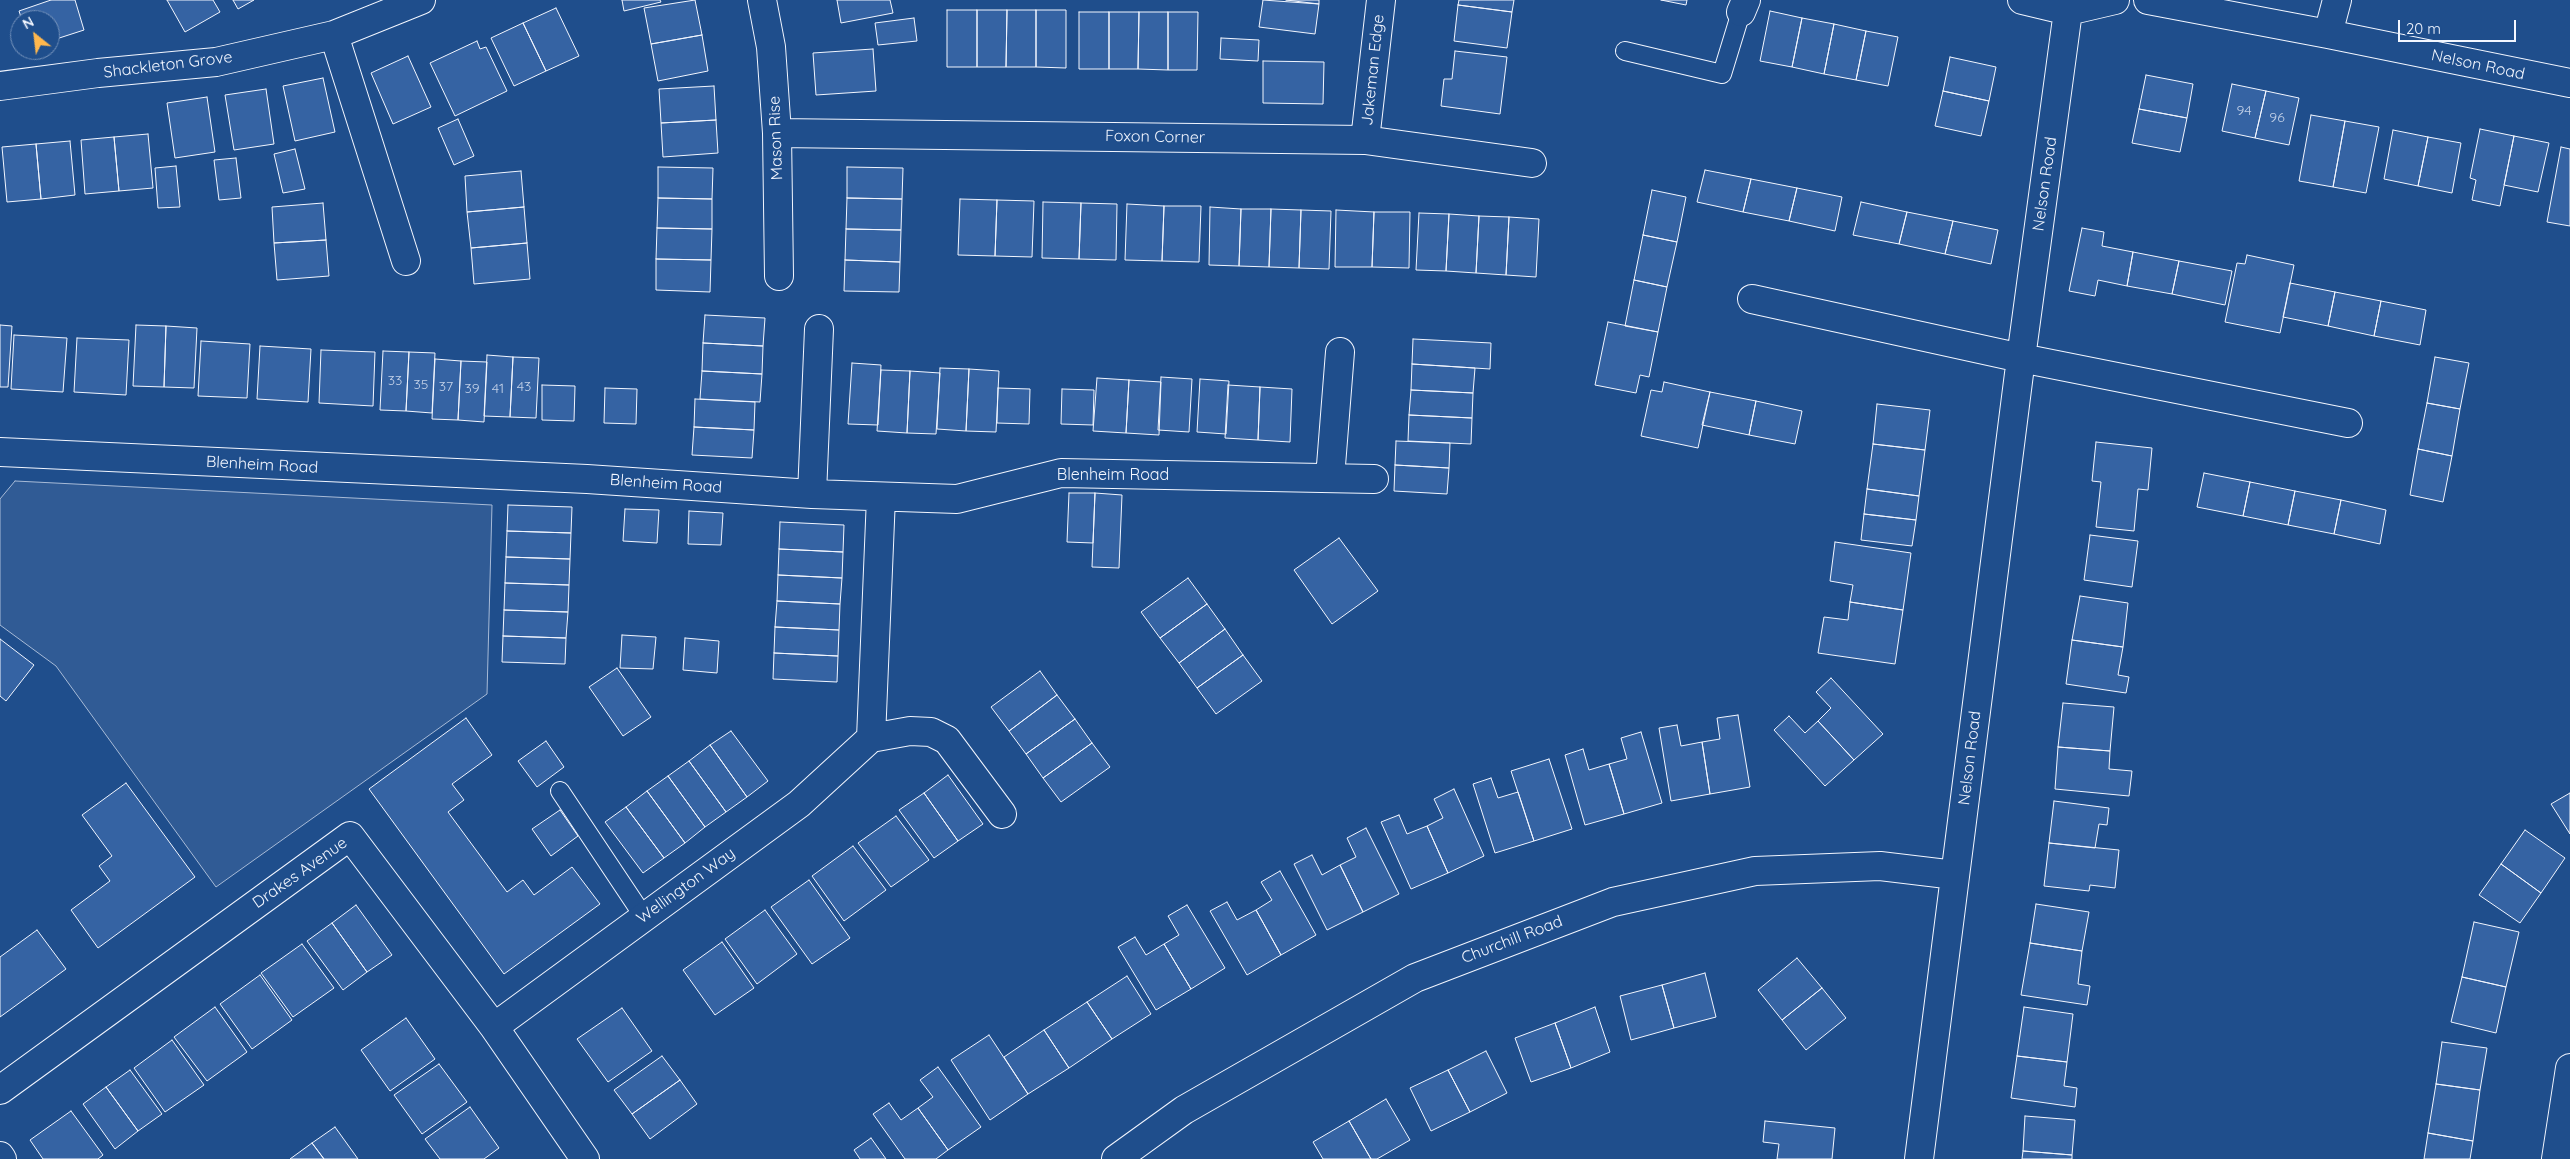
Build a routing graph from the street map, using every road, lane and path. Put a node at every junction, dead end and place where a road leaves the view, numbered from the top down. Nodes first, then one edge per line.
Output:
1 (421, 0) edge
2 (762, 0) edge
3 (1381, 0) edge
4 (2022, 0) edge
5 (2115, 0) edge
6 (2148, 0) edge
7 (2337, 0) edge
8 (1744, 6) edge
9 (2068, 11) junction
10 (2328, 34) junction
11 (334, 35) junction
12 (1624, 51) dead end
13 (2570, 83) edge
14 (0, 86) edge
15 (777, 133) junction
16 (1365, 140) junction
17 (1532, 164) dead end
18 (406, 261) dead end
19 (779, 276) dead end
20 (1752, 299) dead end
21 (819, 329) dead end
22 (1340, 352) dead end
23 (2021, 358) junction
24 (2348, 423) dead end
25 (0, 452) edge
26 (1330, 478) junction
27 (1374, 479) dead end
28 (812, 494) junction
29 (881, 497) junction
30 (871, 738) junction
31 (560, 791) dead end
32 (1002, 814) dead end
33 (1955, 875) junction
34 (644, 917) junction
35 (494, 1027) junction
36 (2570, 1068) edge
37 (0, 1090) edge
38 (0, 1156) edge
39 (2, 1159) edge
40 (585, 1159) edge
41 (1116, 1159) edge
42 (1919, 1159) edge
43 (2556, 1159) edge

1 - 11 street, Shackleton Grove
2 - 15 street, Mason Rise
3 - 16 street, Jakeman Edge
4 - 9 street
5 - 9 street
6 - 10 street, Nelson Road
7 - 10 street
8 - 12 lane
9 - 23 street, Nelson Road
10 - 13 street, Nelson Road
11 - 14 street, Shackleton Grove
11 - 18 street
15 - 16 street, Foxon Corner
15 - 19 street, Mason Rise
16 - 17 street, Foxon Corner
20 - 23 street
21 - 28 street
22 - 26 street
23 - 24 street
23 - 33 street, Nelson Road
25 - 28 street, Blenheim Road
26 - 27 street, Blenheim Road
26 - 29 street, Blenheim Road
28 - 29 street, Blenheim Road
29 - 30 street
30 - 32 street
30 - 34 street, Wellington Way
31 - 34 lane
33 - 41 street, Churchill Road
33 - 42 street, Nelson Road
34 - 35 street, Wellington Way
35 - 37 street, Drakes Avenue
35 - 40 street, Drakes Avenue
36 - 43 street
38 - 39 street

